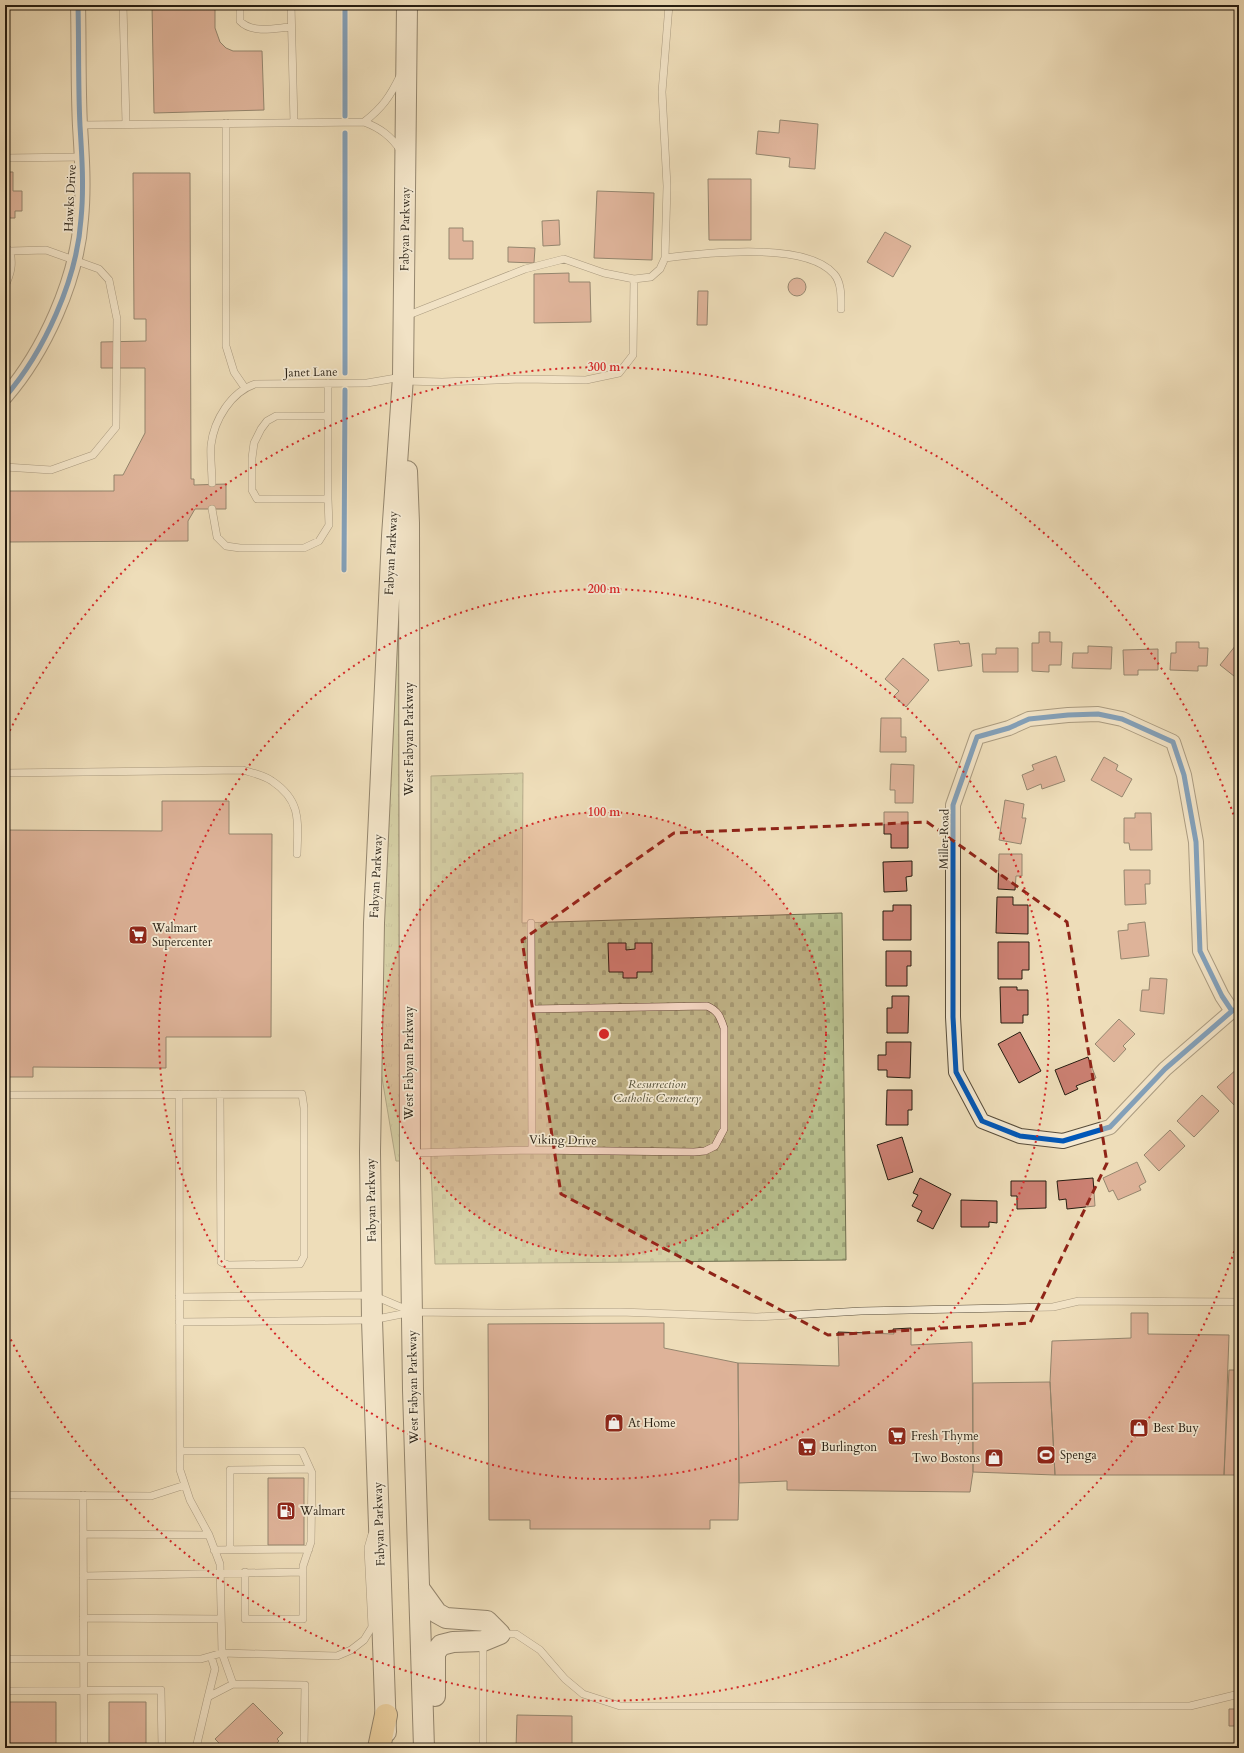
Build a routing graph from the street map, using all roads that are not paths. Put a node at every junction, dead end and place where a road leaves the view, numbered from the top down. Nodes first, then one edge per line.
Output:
1 (78, 5) edge
2 (123, 5) edge
3 (240, 5) edge
4 (291, 5) edge
5 (407, 5) edge
6 (669, 5) edge
7 (291, 27) junction
8 (407, 59) junction
9 (364, 122) junction
10 (226, 123) junction
11 (294, 123) junction
12 (126, 124) junction
13 (80, 125) junction
14 (83, 157) junction
15 (5, 158) edge
16 (406, 160) junction
17 (7, 250) edge
18 (665, 258) junction
19 (74, 260) junction
20 (634, 279) junction
21 (5, 286) edge
22 (841, 309) dead end
23 (403, 317) junction
24 (402, 380) junction
25 (328, 383) junction
26 (245, 388) junction
27 (5, 397) edge
28 (328, 416) junction
29 (5, 467) edge
30 (212, 483) dead end
31 (328, 499) junction
32 (212, 509) dead end
33 (5, 773) edge
34 (297, 854) dead end
35 (531, 923) dead end
36 (532, 1008) junction
37 (1235, 1009) edge
38 (179, 1094) junction
39 (220, 1094) junction
40 (5, 1095) edge
41 (532, 1150) junction
42 (410, 1153) junction
43 (372, 1295) junction
44 (179, 1296) junction
45 (1239, 1302) edge
46 (412, 1312) junction
47 (372, 1320) junction
48 (179, 1322) junction
49 (180, 1451) junction
50 (310, 1469) junction
51 (185, 1484) junction
52 (5, 1495) edge
53 (83, 1495) junction
54 (379, 1507) junction
55 (83, 1534) junction
56 (209, 1535) junction
57 (230, 1549) junction
58 (309, 1549) junction
59 (214, 1550) junction
60 (303, 1569) junction
61 (245, 1572) junction
62 (220, 1573) junction
63 (83, 1576) junction
64 (419, 1588) junction
65 (83, 1618) junction
66 (221, 1619) junction
67 (492, 1638) junction
68 (222, 1653) junction
69 (211, 1656) junction
70 (5, 1659) edge
71 (84, 1659) junction
72 (233, 1684) junction
73 (84, 1690) junction
74 (5, 1691) edge
75 (1239, 1694) edge
76 (208, 1697) junction
77 (386, 1714) junction
78 (84, 1748) edge
79 (162, 1748) edge
80 (196, 1748) edge
81 (304, 1748) edge
82 (379, 1748) edge
83 (386, 1748) edge
84 (424, 1748) edge
85 (434, 1748) edge
86 (483, 1748) edge

1 - 13 street, Hawks Drive
2 - 12 lane
3 - 7 lane
4 - 7 lane
5 - 8 main road, Fabyan Parkway
6 - 18 lane
7 - 11 lane
8 - 9 lane
8 - 16 main road, Fabyan Parkway
9 - 11 lane
9 - 16 lane
10 - 11 lane
10 - 12 lane
10 - 26 lane
12 - 13 lane
13 - 14 street, Hawks Drive
14 - 15 lane
14 - 19 street, Hawks Drive
16 - 23 main road, Fabyan Parkway
17 - 19 lane
17 - 21 lane
18 - 20 lane
18 - 22 lane
19 - 27 street, Hawks Drive
19 - 29 lane
20 - 23 lane
20 - 24 lane, Janet Lane
23 - 24 main road, Fabyan Parkway
24 - 25 lane, Janet Lane
24 - 42 main road, West Fabyan Parkway
24 - 43 main road, Fabyan Parkway
25 - 26 lane, Janet Lane
25 - 28 lane
26 - 30 lane
28 - 31 lane
28 - 31 lane
31 - 32 lane
33 - 34 lane
35 - 36 lane
36 - 41 lane
36 - 41 lane, Viking Drive
37 - 37 street, Miller Road
38 - 39 lane
38 - 40 lane
38 - 44 lane
39 - 39 lane
41 - 42 lane, Viking Drive
42 - 46 main road, West Fabyan Parkway
43 - 44 lane
43 - 46 lane
43 - 47 main road, Fabyan Parkway
44 - 48 lane
45 - 46 lane
46 - 47 lane
46 - 64 main road, West Fabyan Parkway
47 - 48 lane
47 - 54 main road, Fabyan Parkway
48 - 49 lane
49 - 50 lane
49 - 51 lane
50 - 57 lane
50 - 58 lane
51 - 53 lane
51 - 56 lane
52 - 53 lane
53 - 55 lane
54 - 68 lane
54 - 77 main road, Fabyan Parkway
55 - 56 lane
55 - 63 lane
56 - 59 lane
57 - 58 lane
57 - 59 lane
58 - 60 lane
59 - 62 lane
60 - 61 lane
60 - 61 lane
61 - 62 lane
62 - 63 lane
62 - 66 lane
63 - 65 lane
64 - 67 main road
64 - 84 main road, West Fabyan Parkway
65 - 66 lane
65 - 71 lane
66 - 68 lane
67 - 75 lane
67 - 85 main road
67 - 86 lane
68 - 69 lane
68 - 72 lane
69 - 71 lane
69 - 76 lane
70 - 71 lane
71 - 73 lane
72 - 76 lane
72 - 81 lane
73 - 74 lane
73 - 78 lane
73 - 79 lane
76 - 80 lane
77 - 82 main road
77 - 83 main road, Fabyan Parkway

